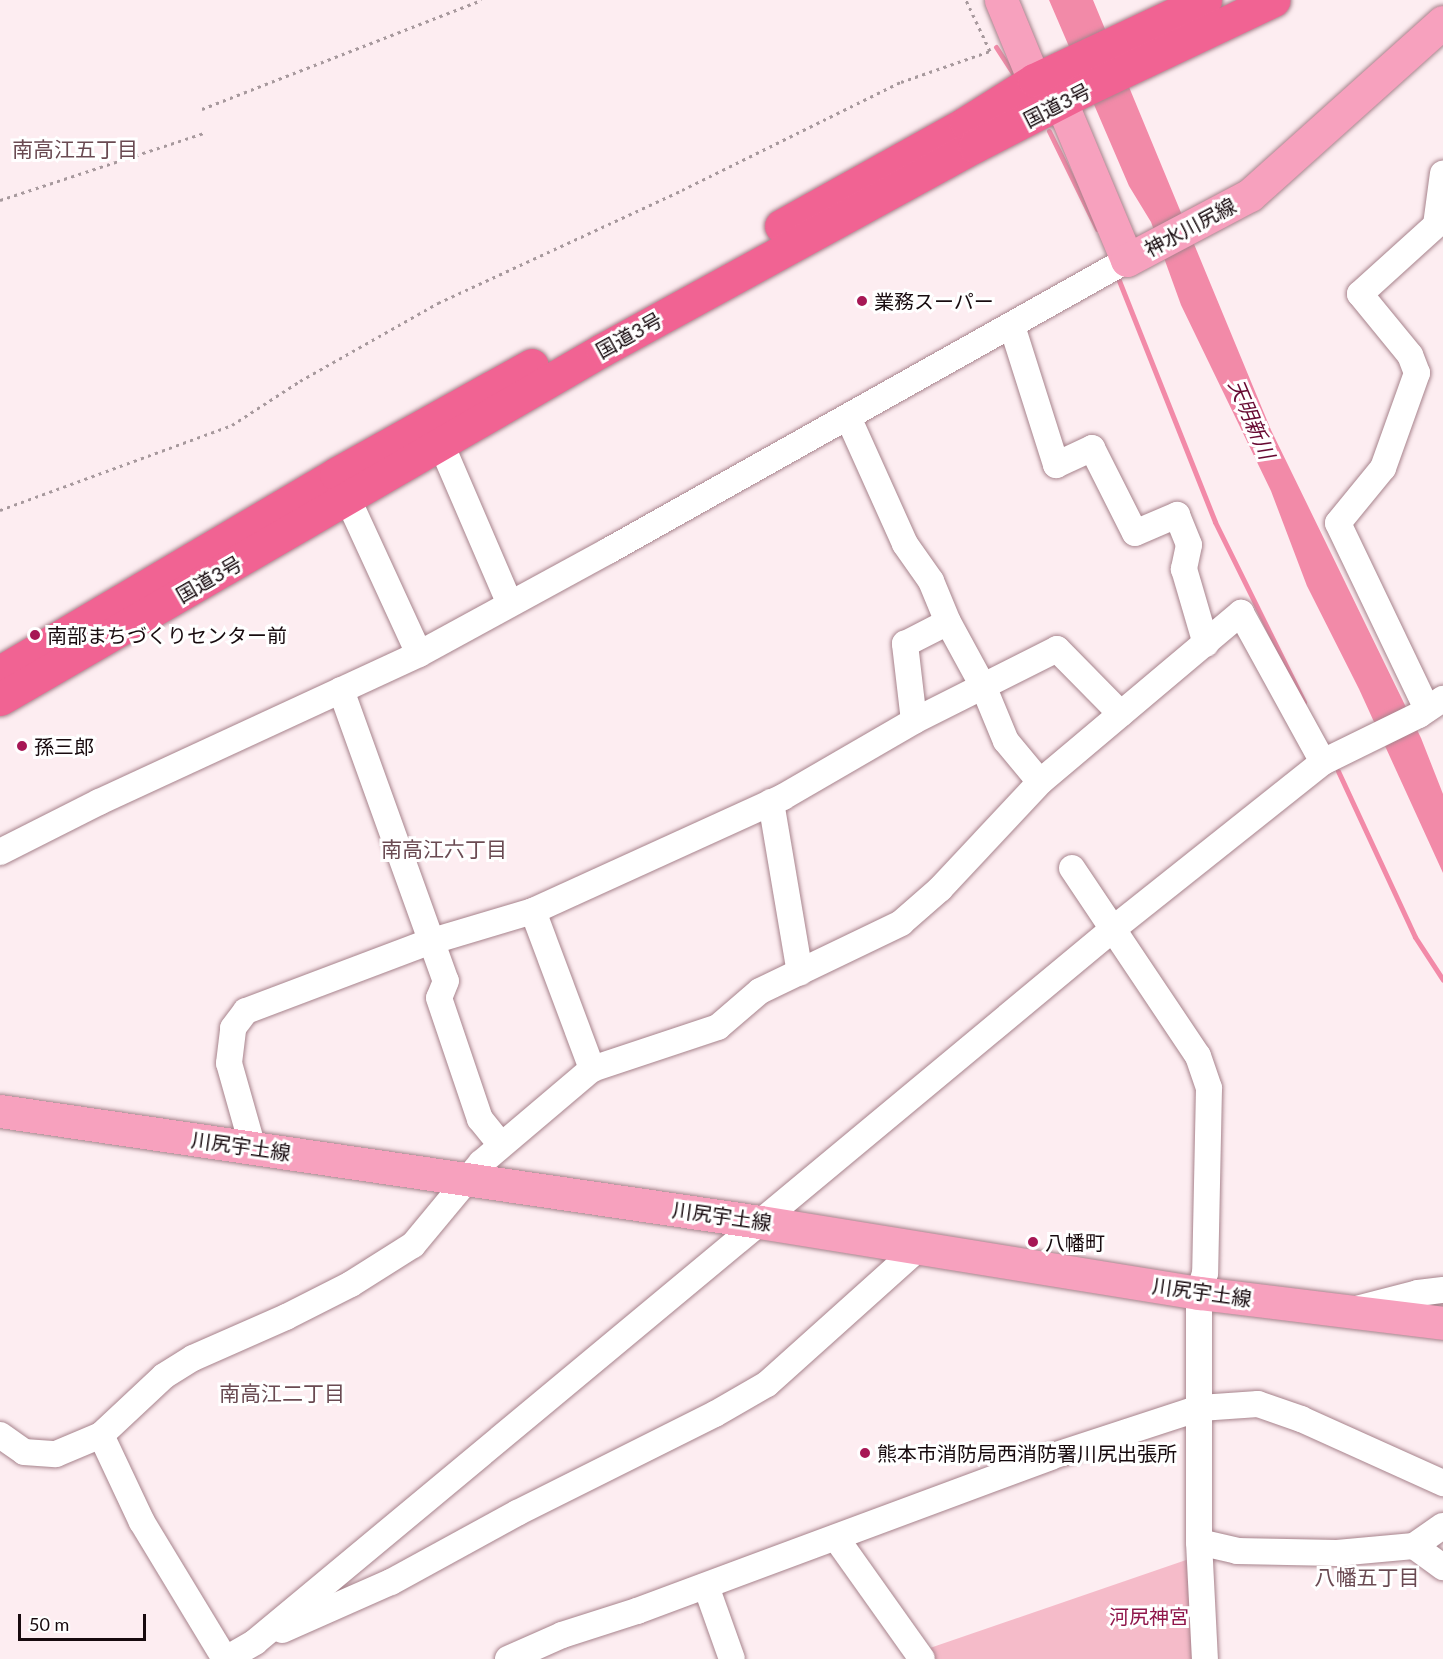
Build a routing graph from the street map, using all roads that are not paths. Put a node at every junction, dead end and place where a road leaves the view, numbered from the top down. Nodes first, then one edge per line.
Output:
1 (1001, 0) edge
2 (1205, 0) edge
3 (1274, 0) edge
4 (1443, 22) edge
5 (1122, 55) junction
6 (1035, 80) junction
7 (1070, 86) junction
8 (1443, 173) edge
9 (1140, 253) junction
10 (1012, 326) junction
11 (848, 417) junction
12 (441, 444) junction
13 (342, 487) junction
14 (510, 604) junction
15 (948, 622) junction
16 (1206, 644) junction
17 (418, 654) junction
18 (0, 672) edge
19 (984, 688) junction
20 (341, 690) junction
21 (0, 699) edge
22 (1430, 708) edge
23 (1121, 714) junction
24 (914, 721) junction
25 (1329, 759) junction
26 (1040, 782) junction
27 (771, 802) junction
28 (0, 852) edge
29 (1072, 868) dead end
30 (533, 910) junction
31 (1113, 929) junction
32 (429, 942) junction
33 (800, 973) junction
34 (592, 1069) junction
35 (0, 1111) edge
36 (501, 1145) junction
37 (253, 1148) junction
38 (466, 1178) junction
39 (760, 1222) junction
40 (921, 1246) junction
41 (1443, 1290) edge
42 (1199, 1293) junction
43 (1348, 1311) junction
44 (1443, 1323) edge
45 (1200, 1408) junction
46 (0, 1435) edge
47 (101, 1436) junction
48 (1443, 1483) edge
49 (1443, 1526) edge
50 (836, 1538) junction
51 (1199, 1542) junction
52 (1414, 1546) junction
53 (1443, 1567) edge
54 (706, 1586) junction
55 (257, 1640) junction
56 (225, 1659) edge
57 (508, 1659) edge
58 (732, 1659) edge
59 (922, 1659) edge
60 (1205, 1659) edge

1 - 6 main road
2 - 5 highway, 国道3号
3 - 5 highway, 国道3号
4 - 9 main road, 神水川尻線
5 - 7 highway, 国道3号
6 - 7 highway, 国道3号
6 - 13 highway, 国道3号
7 - 9 main road, 神水川尻線
7 - 12 highway, 国道3号
8 - 22 street
9 - 10 street
10 - 11 street
10 - 16 street
11 - 14 street
11 - 15 street
12 - 13 highway, 国道3号
12 - 14 street
13 - 17 street
13 - 18 highway, 国道3号
13 - 21 highway, 国道3号
14 - 17 street
15 - 19 street
15 - 24 street
16 - 23 street
16 - 25 street
17 - 20 street
19 - 23 street
19 - 24 street
19 - 26 street
20 - 28 street
20 - 32 street
22 - 25 street
23 - 26 street
24 - 27 street
25 - 31 street
26 - 33 street
27 - 30 street
27 - 33 street
29 - 31 street
30 - 32 street
30 - 34 street
31 - 39 street
31 - 42 street
32 - 36 street
32 - 37 street
33 - 34 street
34 - 36 street
35 - 37 main road, 川尻宇土線
36 - 38 street
37 - 38 main road, 川尻宇土線
38 - 39 main road, 川尻宇土線
38 - 47 street
39 - 40 main road, 川尻宇土線
39 - 55 street
40 - 42 main road, 川尻宇土線
40 - 55 street
41 - 43 street
42 - 43 main road, 川尻宇土線
42 - 45 street
43 - 44 main road, 川尻宇土線
45 - 48 street
45 - 50 street
45 - 51 street
46 - 47 street
47 - 56 street
49 - 52 street
50 - 54 street
50 - 59 street
51 - 52 street
51 - 60 street
52 - 53 street
54 - 57 street
54 - 58 street
55 - 56 street

